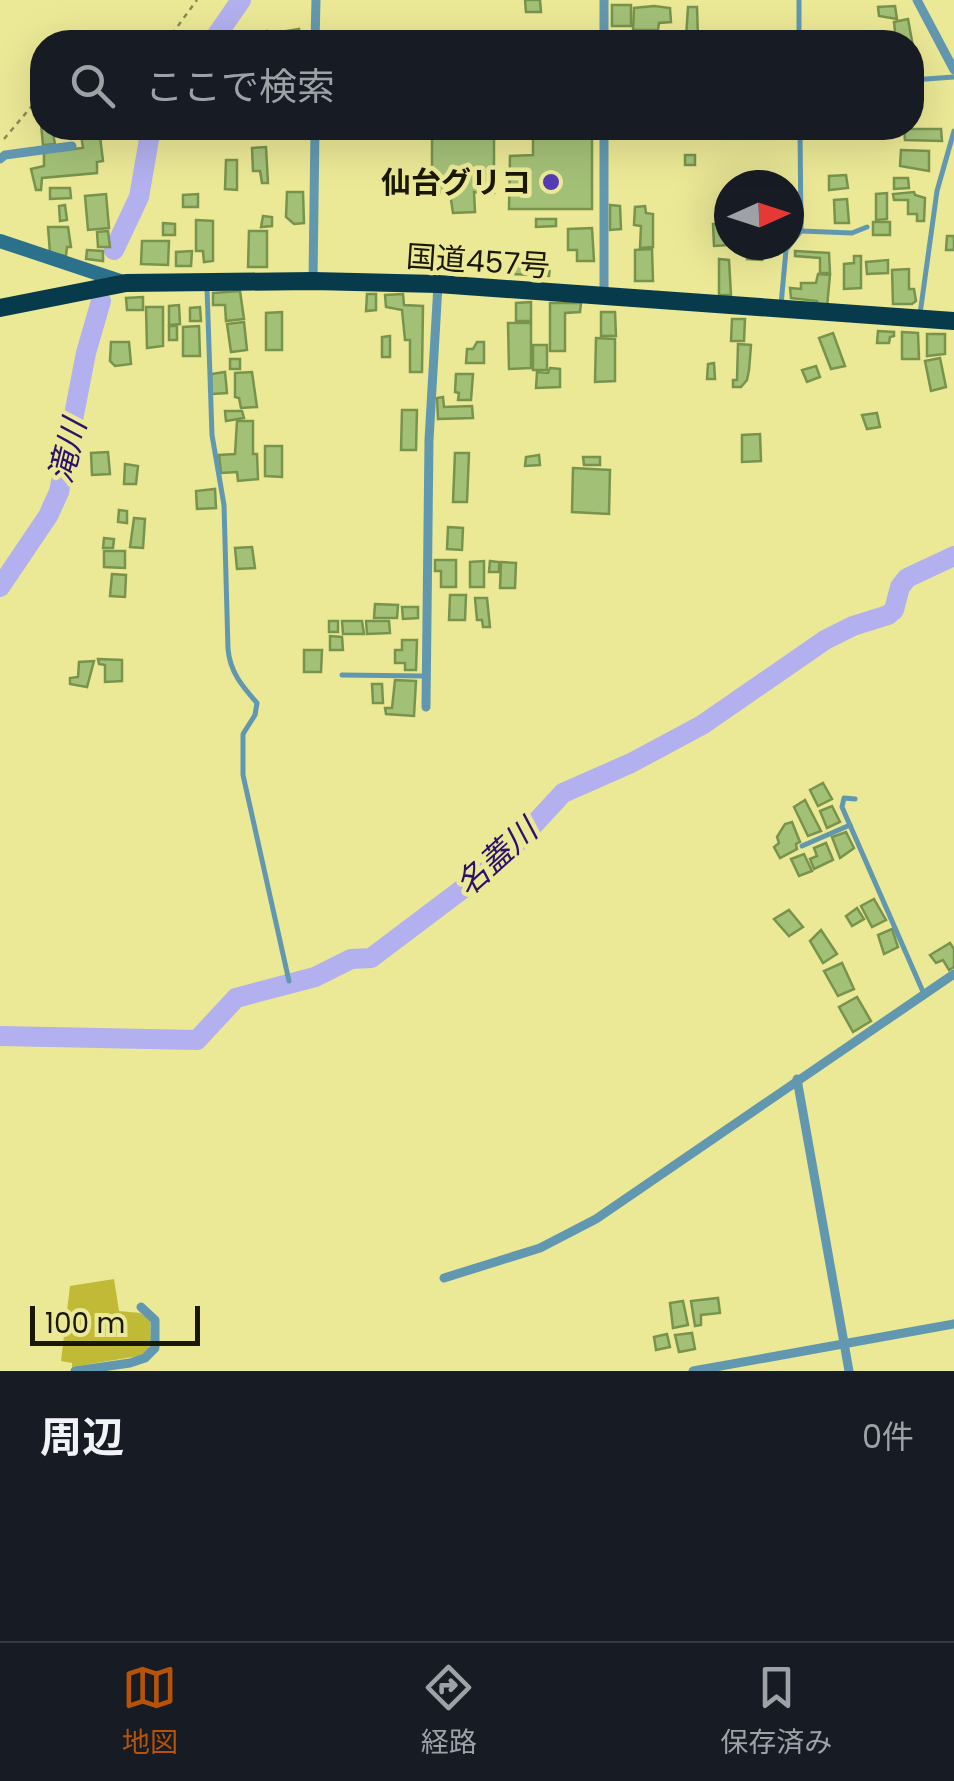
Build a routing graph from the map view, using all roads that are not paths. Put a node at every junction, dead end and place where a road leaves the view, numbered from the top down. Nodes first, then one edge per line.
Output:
1 (316, 0) edge
2 (604, 0) edge
3 (799, 0) edge
4 (917, 0) edge
5 (315, 30) edge
6 (604, 30) edge
7 (800, 30) edge
8 (954, 74) edge
9 (924, 78) edge
10 (954, 131) edge
11 (314, 140) edge
12 (604, 140) edge
13 (800, 140) edge
14 (72, 146) dead end
15 (0, 159) edge
16 (800, 170) edge
17 (867, 227) dead end
18 (804, 231) edge
19 (0, 242) edge
20 (785, 260) edge
21 (207, 281) junction
22 (314, 281) junction
23 (126, 282) junction
24 (438, 284) junction
25 (604, 298) junction
26 (0, 308) edge
27 (781, 308) junction
28 (920, 317) junction
29 (954, 321) edge
30 (342, 674) dead end
31 (425, 676) junction
32 (426, 707) dead end
33 (855, 800) dead end
34 (850, 825) junction
35 (802, 846) dead end
36 (954, 974) edge
37 (289, 981) dead end
38 (924, 994) junction
39 (797, 1079) junction
40 (444, 1278) dead end
41 (141, 1307) dead end
42 (954, 1324) edge
43 (844, 1342) junction
44 (75, 1371) edge
45 (693, 1371) edge
46 (850, 1371) edge

1 - 5 street
2 - 6 street
3 - 7 lane
4 - 8 street
8 - 9 lane
10 - 28 lane
11 - 22 street
12 - 25 street
13 - 16 lane
14 - 15 street
17 - 18 lane
19 - 23 street
20 - 27 lane
21 - 22 highway, 国道457号
21 - 23 highway, 国道457号
21 - 37 lane
22 - 24 highway, 国道457号
23 - 26 highway, 国道457号
24 - 25 highway, 国道457号
24 - 31 street
25 - 27 highway, 国道457号
27 - 28 highway, 国道457号
28 - 29 highway, 国道457号
30 - 31 lane
31 - 32 street
33 - 34 lane
34 - 35 lane
34 - 38 lane
36 - 38 street
38 - 39 street
39 - 40 street
39 - 43 street
41 - 44 street
42 - 43 street
43 - 45 street
43 - 46 street

